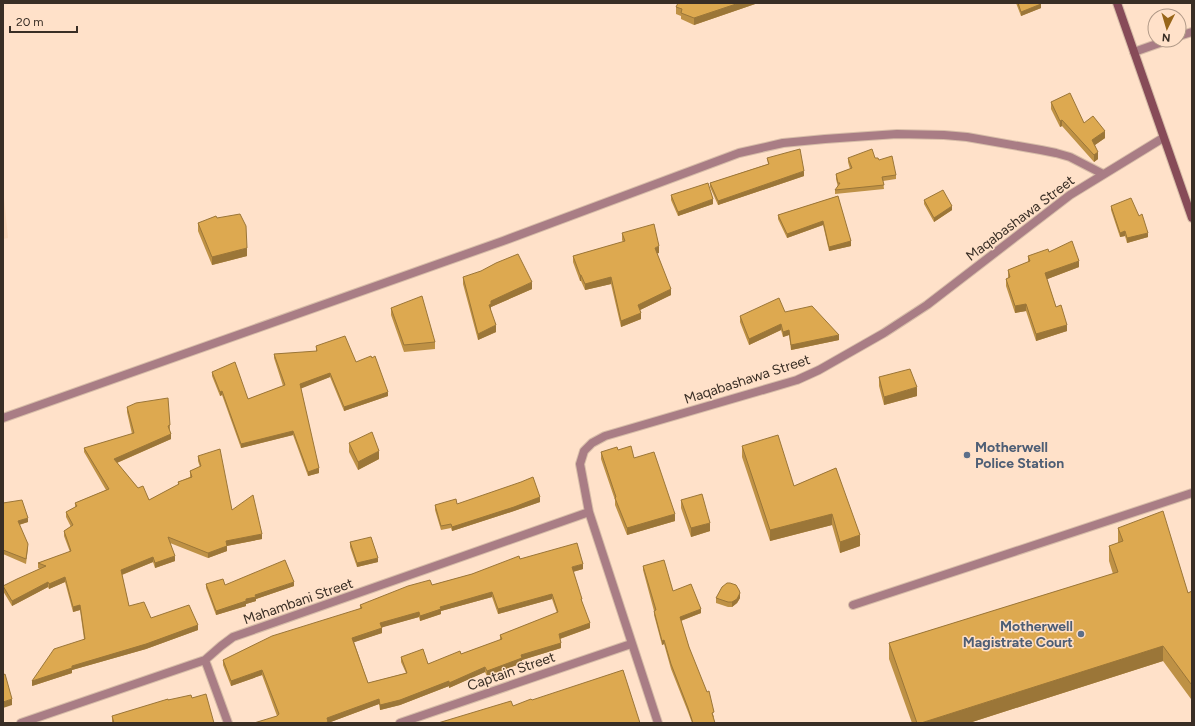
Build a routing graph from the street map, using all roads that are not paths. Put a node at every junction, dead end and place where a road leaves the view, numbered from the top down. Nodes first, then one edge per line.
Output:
1 (1117, 3) edge
2 (1147, 47) edge
3 (1134, 52) junction
4 (1163, 138) junction
5 (1103, 174) junction
6 (1192, 218) edge
7 (3, 418) edge
8 (1192, 493) edge
9 (588, 512) junction
10 (853, 605) dead end
11 (631, 644) junction
12 (205, 660) junction
13 (21, 723) edge
14 (228, 723) edge
15 (400, 723) edge
16 (658, 723) edge

1 - 3 street
2 - 3 street
3 - 4 street
4 - 5 street, Maqabashawa Street
4 - 6 street
5 - 7 street
5 - 9 street, Maqabashawa Street
8 - 10 street
9 - 11 street, Maqabashawa Street
9 - 12 street, Mahambani Street
11 - 15 street, Captain Street
11 - 16 street, Maqabashawa Street
12 - 13 street, Mahambani Street
12 - 14 street

